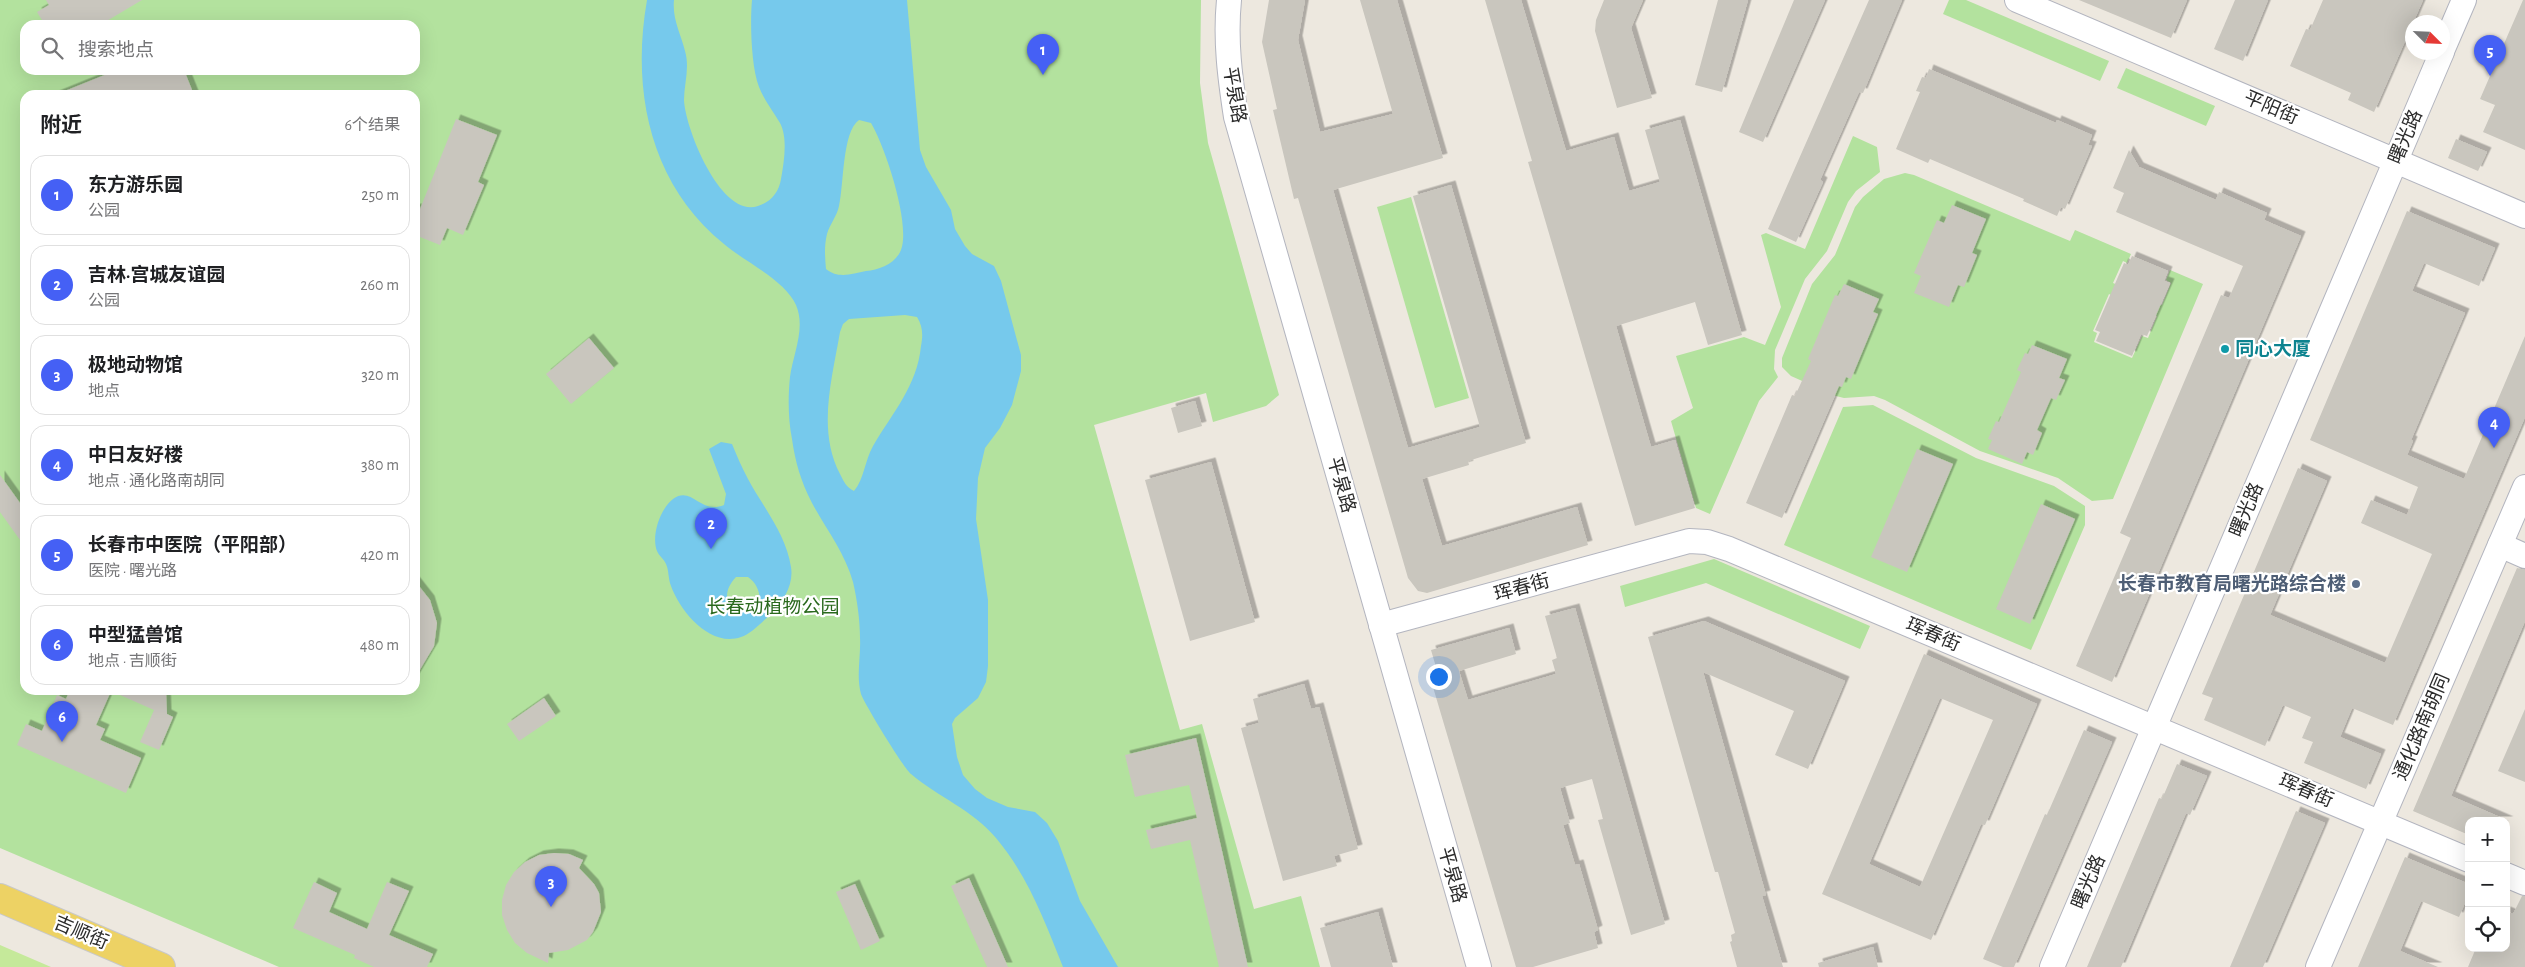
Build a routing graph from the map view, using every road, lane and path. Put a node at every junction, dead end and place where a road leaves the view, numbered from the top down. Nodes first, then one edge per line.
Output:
1 (1229, 0) edge
2 (2017, 0) edge
3 (2464, 0) edge
4 (2450, 33) edge
5 (2439, 60) edge
6 (2396, 161) junction
7 (2525, 216) edge
8 (2525, 487) edge
9 (2500, 546) junction
10 (2525, 556) edge
11 (1381, 625) junction
12 (2154, 728) junction
13 (2380, 823) junction
14 (2465, 858) edge
15 (2510, 877) edge
16 (2525, 883) edge
17 (0, 898) edge
18 (161, 967) edge
19 (1478, 967) edge
20 (2052, 967) edge
21 (2318, 967) edge

1 - 11 street, 平泉路
2 - 6 street, 平阳街
3 - 4 street, 曙光路
5 - 6 street, 曙光路
6 - 7 street, 平阳街
6 - 12 street, 曙光路
8 - 9 street, 通化路南胡同
9 - 10 street
9 - 13 street, 通化路南胡同
11 - 12 street, 珲春街
11 - 19 street, 平泉路
12 - 13 street, 珲春街
12 - 20 street, 曙光路
13 - 14 street, 珲春街
13 - 21 street, 通化路南胡同
15 - 16 street
17 - 18 main road, 吉顺街

